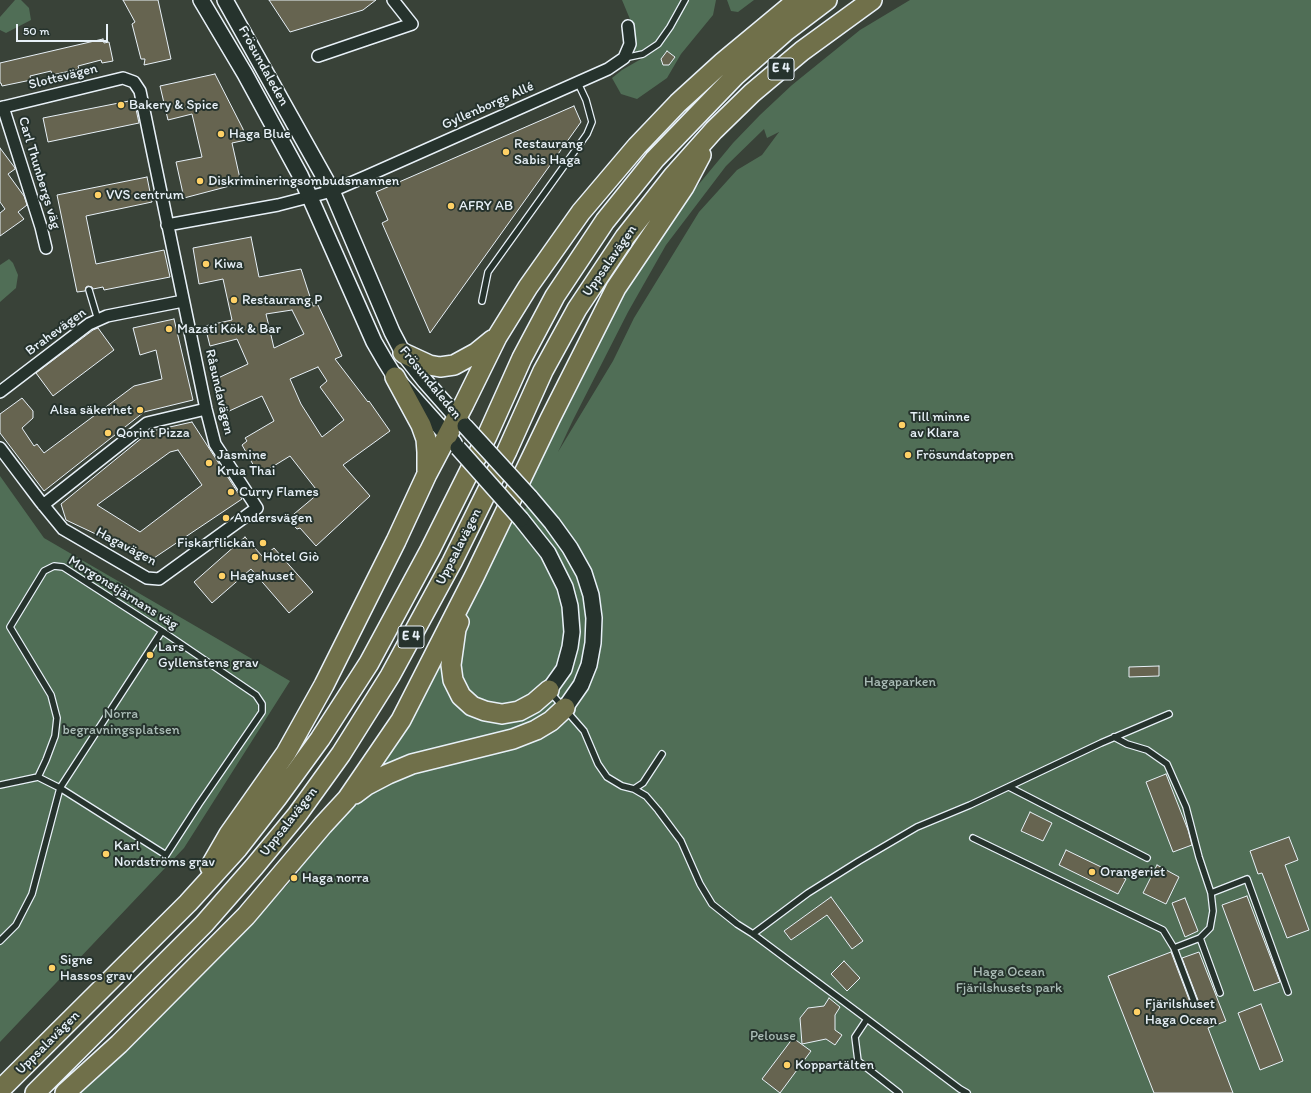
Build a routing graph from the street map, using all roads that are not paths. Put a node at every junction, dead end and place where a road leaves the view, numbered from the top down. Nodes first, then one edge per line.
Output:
1 (201, 0) edge
2 (225, 0) edge
3 (393, 0) edge
4 (685, 0) edge
5 (804, 0) edge
6 (827, 0) edge
7 (872, 0) edge
8 (628, 26) dead end
9 (318, 56) dead end
10 (624, 58) junction
11 (134, 82) joint
12 (578, 83) junction
13 (2, 108) edge
14 (714, 130) junction
15 (332, 191) junction
16 (310, 197) junction
17 (167, 225) junction
18 (46, 248) dead end
19 (89, 290) dead end
20 (183, 301) junction
21 (482, 301) dead end
22 (94, 322) junction
23 (497, 336) junction
24 (404, 352) junction
25 (395, 377) junction
26 (0, 392) edge
27 (206, 409) junction
28 (461, 422) junction
29 (452, 442) junction
30 (0, 448) edge
31 (427, 474) junction
32 (43, 505) junction
33 (257, 508) joint
34 (474, 577) junction
35 (162, 630) junction
36 (549, 690) junction
37 (565, 708) junction
38 (1169, 714) dead end
39 (1114, 737) junction
40 (662, 754) dead end
41 (38, 777) junction
42 (0, 784) edge
43 (1009, 787) junction
44 (60, 788) junction
45 (634, 790) junction
46 (347, 799) junction
47 (973, 838) dead end
48 (1147, 858) dead end
49 (1211, 892) junction
50 (188, 903) junction
51 (753, 934) junction
52 (1200, 938) junction
53 (0, 941) edge
54 (1174, 948) junction
55 (1288, 992) dead end
56 (1220, 994) dead end
57 (1194, 1001) dead end
58 (867, 1019) junction
59 (0, 1090) edge
60 (957, 1091) edge
61 (35, 1093) edge
62 (65, 1093) edge
63 (899, 1093) edge
64 (967, 1093) edge

1 - 16 main road, Frösundaleden
2 - 15 main road, Frösundaleden
3 - 9 street
4 - 10 lane
5 - 23 highway
6 - 50 highway, Uppsalavägen / E 4
7 - 14 highway, Uppsalavägen / E 4
8 - 10 street
10 - 12 street, Gyllenborgs Allé
11 - 13 street, Slottsvägen
11 - 17 street, Råsundavägen
12 - 15 street, Gyllenborgs Allé
12 - 21 lane
13 - 18 street, Carl Thunbergs väg
14 - 34 highway
14 - 61 highway, Uppsalavägen / E 4
15 - 16 street
15 - 24 main road, Frösundaleden
16 - 17 street
16 - 25 main road, Frösundaleden
17 - 20 street, Råsundavägen
19 - 22 lane
20 - 22 street, Brahevägen
20 - 27 street, Råsundavägen
22 - 26 street, Brahevägen
23 - 24 highway
23 - 28 highway
24 - 28 main road, Frösundaleden
25 - 29 main road, Frösundaleden
25 - 31 highway
27 - 32 street
27 - 33 street, Råsundavägen
28 - 29 highway
28 - 37 main road, Frösundaleden, bridge
29 - 31 highway
29 - 36 main road, Frösundaleden, bridge
30 - 32 street, Hagavägen
31 - 50 highway
32 - 33 street, Hagavägen
34 - 36 highway
34 - 46 highway
35 - 41 lane, Morgonstjärnans väg
35 - 44 lane
35 - 44 lane, Morgonstjärnans väg
36 - 37 lane
37 - 45 lane
37 - 46 highway
38 - 39 lane
39 - 43 lane
39 - 49 lane
40 - 45 lane
41 - 42 lane
41 - 44 lane, Morgonstjärnans väg
43 - 48 lane
43 - 51 lane
44 - 53 lane
45 - 51 lane
46 - 62 highway
47 - 54 lane
49 - 52 lane
49 - 55 lane
50 - 59 highway, Uppsalavägen / E 4
51 - 58 lane
52 - 54 lane
52 - 56 lane
54 - 57 lane
58 - 60 lane
58 - 63 lane
60 - 64 lane

